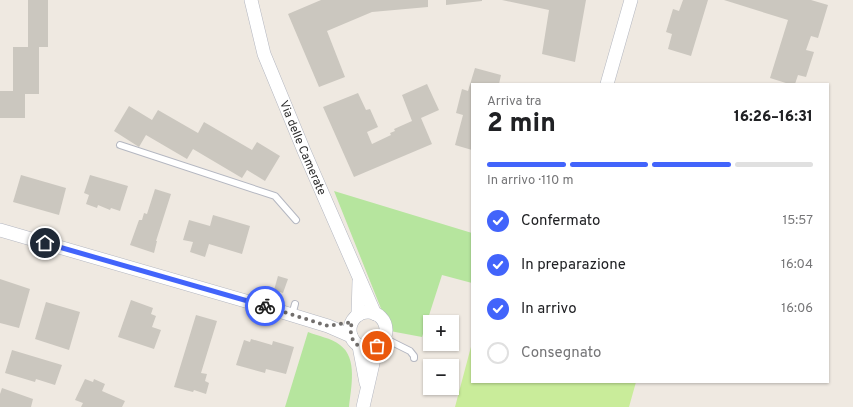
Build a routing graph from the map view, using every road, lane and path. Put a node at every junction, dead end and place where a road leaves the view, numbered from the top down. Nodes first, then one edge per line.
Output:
1 (251, 0) edge
2 (260, 0) edge
3 (631, 0) edge
4 (254, 15) junction
5 (607, 83) edge
6 (120, 145) dead end
7 (296, 220) dead end
8 (0, 230) edge
9 (359, 277) junction
10 (375, 314) junction
11 (355, 318) junction
12 (328, 326) junction
13 (355, 341) junction
14 (380, 342) junction
15 (414, 358) dead end
16 (367, 389) junction
17 (363, 407) edge

1 - 4 street, Via delle Camerate
2 - 4 street
3 - 5 street
4 - 9 street, Via delle Camerate
6 - 7 lane
8 - 12 street
9 - 10 street, Via delle Camerate
9 - 11 street, Via delle Camerate
10 - 11 street
10 - 14 street, Via delle Camerate
11 - 12 street
11 - 13 street, Via delle Camerate
12 - 13 street
13 - 14 street
13 - 16 street, Via delle Camerate
14 - 15 lane
14 - 16 street, Via delle Camerate
16 - 17 street, Via delle Camerate

